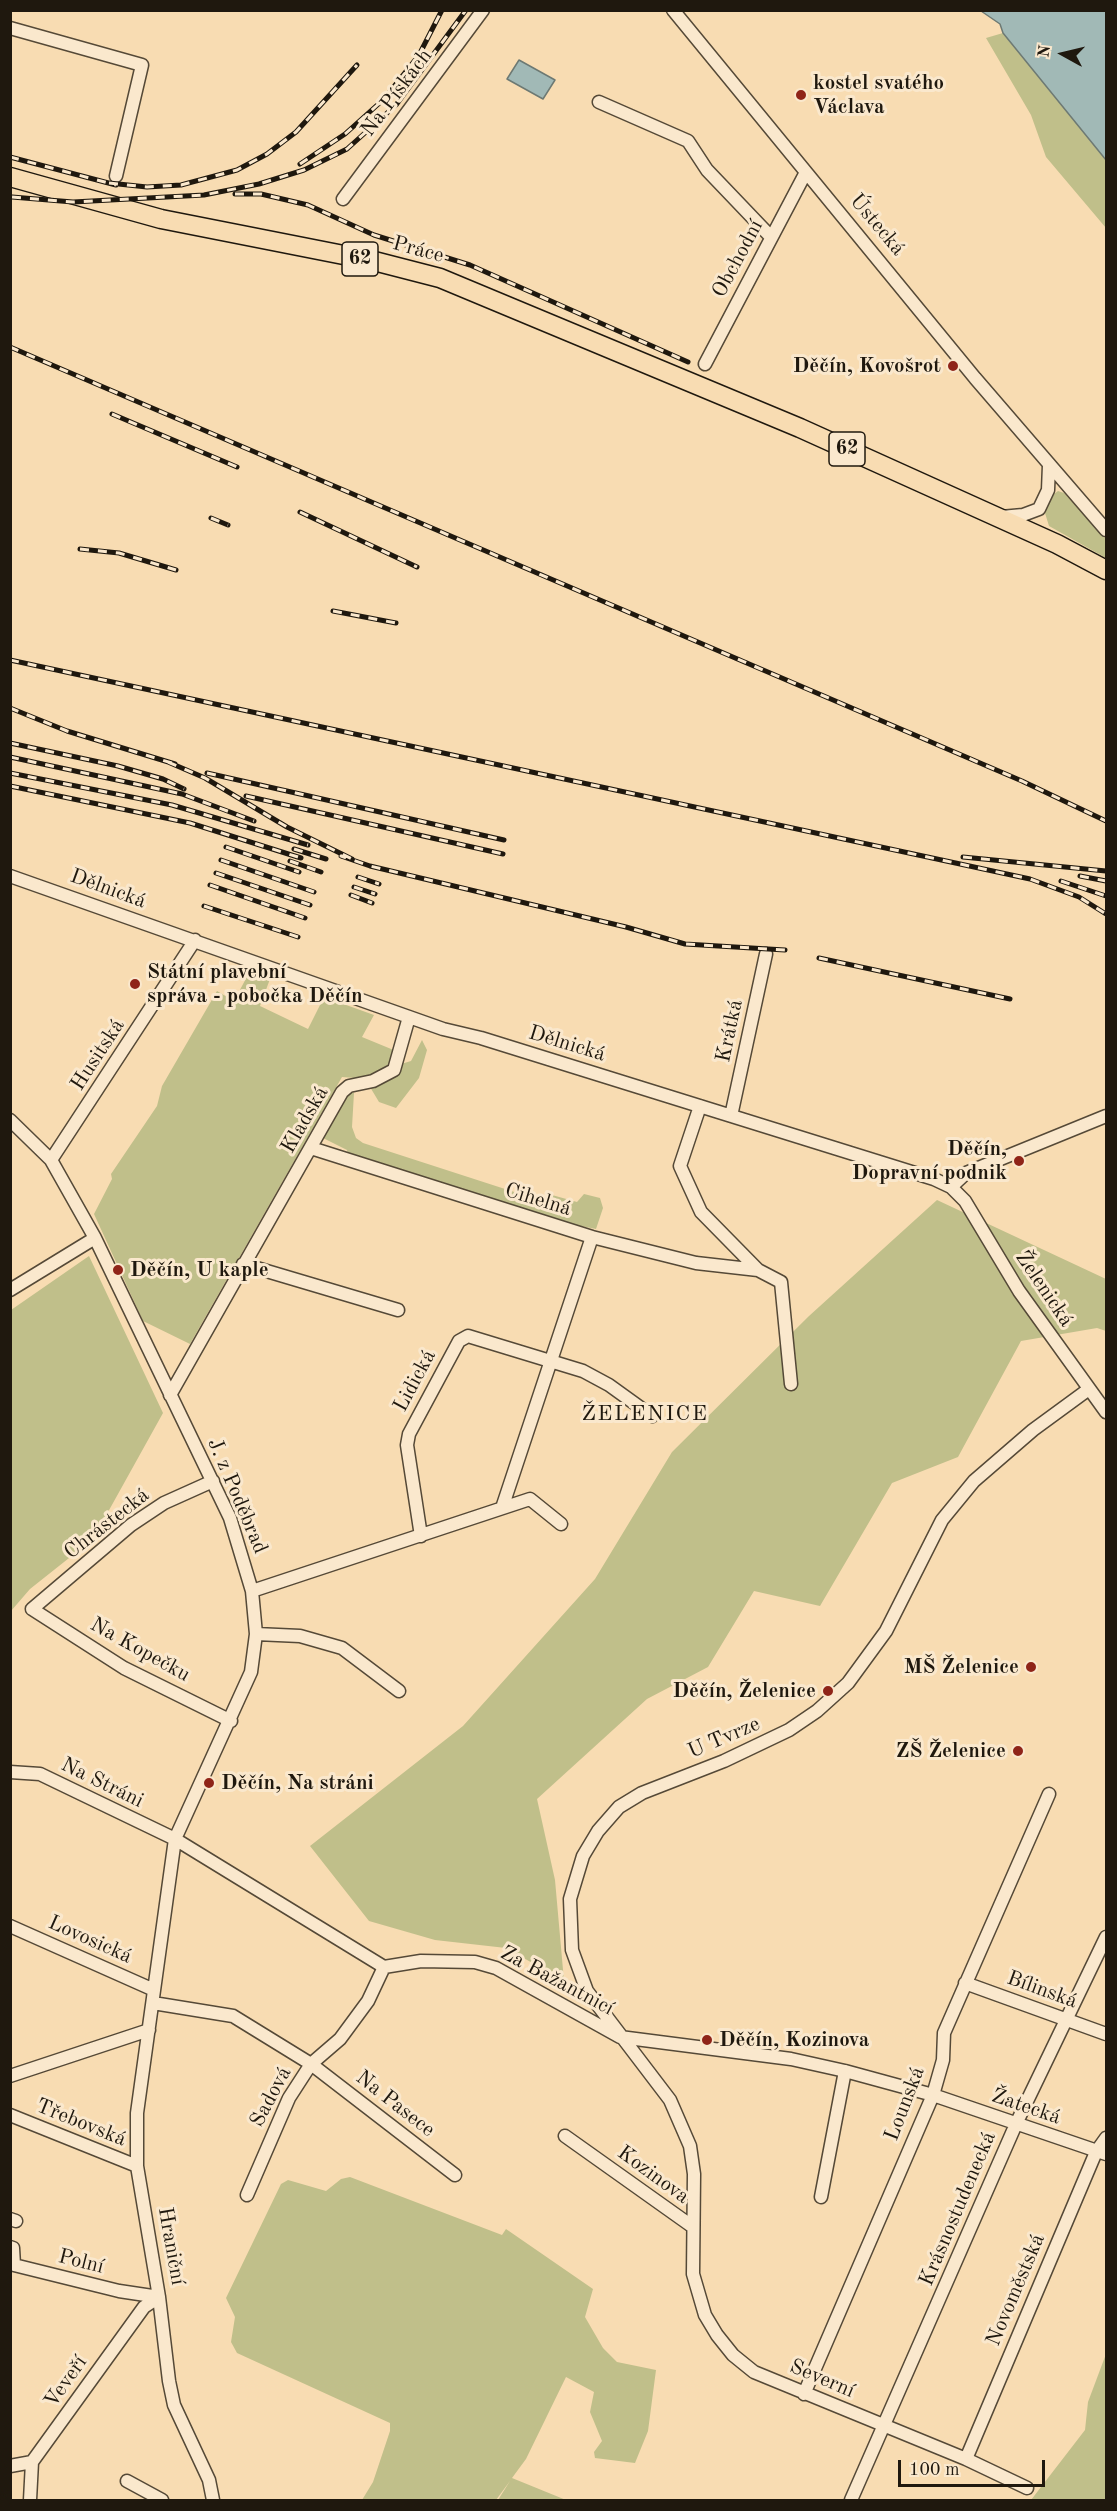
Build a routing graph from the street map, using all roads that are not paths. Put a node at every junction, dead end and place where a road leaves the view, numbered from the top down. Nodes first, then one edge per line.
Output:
1 (483, 10) edge
2 (673, 10) edge
3 (10, 28) edge
4 (599, 102) dead end
5 (806, 174) junction
6 (116, 176) dead end
7 (10, 177) edge
8 (343, 199) dead end
9 (771, 237) junction
10 (705, 364) dead end
11 (1049, 465) junction
12 (1039, 509) junction
13 (996, 516) junction
14 (1107, 530) edge
15 (1045, 539) junction
16 (1107, 570) edge
17 (10, 876) edge
18 (195, 940) junction
19 (766, 954) dead end
20 (409, 1017) junction
21 (700, 1106) junction
22 (731, 1116) junction
23 (1107, 1116) edge
24 (10, 1120) edge
25 (311, 1148) junction
26 (51, 1161) junction
27 (951, 1188) junction
28 (592, 1237) junction
29 (95, 1238) junction
30 (243, 1264) junction
31 (758, 1270) junction
32 (10, 1290) edge
33 (398, 1310) dead end
34 (552, 1360) junction
35 (792, 1384) dead end
36 (1089, 1389) junction
37 (170, 1395) junction
38 (1107, 1412) edge
39 (652, 1416) dead end
40 (213, 1482) junction
41 (502, 1508) junction
42 (561, 1524) dead end
43 (421, 1536) junction
44 (252, 1591) junction
45 (32, 1609) joint
46 (256, 1634) junction
47 (399, 1691) dead end
48 (231, 1721) junction
49 (10, 1772) edge
50 (1049, 1794) dead end
51 (175, 1839) junction
52 (10, 1926) edge
53 (1107, 1936) edge
54 (384, 1967) junction
55 (965, 1983) junction
56 (154, 1997) junction
57 (1065, 2019) junction
58 (149, 2030) junction
59 (1107, 2034) edge
60 (620, 2037) junction
61 (311, 2064) junction
62 (845, 2071) junction
63 (10, 2076) edge
64 (933, 2095) junction
65 (10, 2115) edge
66 (1016, 2124) junction
67 (565, 2136) dead end
68 (1107, 2138) edge
69 (1101, 2153) edge
70 (137, 2166) junction
71 (455, 2175) dead end
72 (247, 2195) dead end
73 (821, 2197) dead end
74 (693, 2227) junction
75 (10, 2247) edge
76 (159, 2297) junction
77 (804, 2394) junction
78 (885, 2426) junction
79 (966, 2459) junction
80 (32, 2462) junction
81 (10, 2466) edge
82 (127, 2481) dead end
83 (1027, 2488) dead end
84 (30, 2500) edge
85 (162, 2500) edge
86 (213, 2500) edge
87 (850, 2500) edge

1 - 8 street, Na Pískách
2 - 5 street, Ústecká
3 - 6 street
4 - 9 street
5 - 9 street, Obchodní
5 - 11 street, Ústecká
7 - 13 main road, Práce / 62
9 - 10 street, Obchodní
11 - 12 street
11 - 14 street, Ústecká
12 - 13 street
12 - 15 street
13 - 15 main road, 62
15 - 16 main road, 62
17 - 18 street, Dělnická
18 - 20 street, Dělnická
18 - 26 street, Husitská
19 - 22 street, Krátká
20 - 21 street, Dělnická
20 - 25 street, Kladská
21 - 22 street, Dělnická
21 - 31 street
22 - 27 street, Dělnická
23 - 27 street
24 - 26 street, J. z Poděbrad
25 - 28 street, Cihelná
25 - 30 street, Kladská
26 - 29 street, J. z Poděbrad
27 - 36 street, Želenická
28 - 31 street, Cihelná
28 - 34 street
29 - 32 street
29 - 37 street, J. z Poděbrad
30 - 33 street
30 - 37 street, Kladská
31 - 35 street
34 - 39 street
34 - 41 street
34 - 43 street, Lidická
36 - 38 street, Želenická
36 - 60 street, U Tvrze
37 - 40 street, J. z Poděbrad
40 - 44 street, J. z Poděbrad
40 - 45 street, Chrástecká
41 - 42 street
41 - 43 street
43 - 44 street
44 - 46 street, J. z Poděbrad
45 - 48 street, Na Kopečku
46 - 47 street
46 - 48 street, J. z Poděbrad
48 - 51 street, J. z Poděbrad
49 - 51 street, Na Stráni
50 - 55 street, Lounská
51 - 54 street
51 - 56 street, J. z Poděbrad
52 - 56 street, Lovosická
53 - 57 street, Krásnostudenecká
54 - 60 street, Za Bažantnicí
54 - 61 street, Sadová
55 - 57 street, Bílinská
55 - 64 street, Lounská
56 - 58 street, Hraniční
56 - 61 street, Lovosická
57 - 59 street, Bílinská
57 - 66 street, Krásnostudenecká
58 - 63 street
58 - 70 street, Hraniční
60 - 62 street, Za Bažantnicí
60 - 74 street, Kozinova
61 - 71 street, Na Pasece
61 - 72 street, Sadová
62 - 64 street, Za Bažantnicí
62 - 73 street
64 - 66 street, Žatecká
64 - 77 street, Lounská
65 - 70 street, Třebovská
66 - 69 street, Žatecká
66 - 78 street, Krásnostudenecká
67 - 74 street, Kozinova
68 - 69 street, Novoměstská
69 - 79 street, Novoměstská
70 - 76 street, Hraniční
74 - 77 street, Severní
75 - 76 street, Polní
76 - 80 street, Veveří
76 - 86 street, Hraniční
77 - 78 street, Severní
78 - 79 street, Severní
78 - 87 street, Krásnostudenecká
79 - 83 street, Severní
80 - 81 street
80 - 84 street
82 - 85 street

